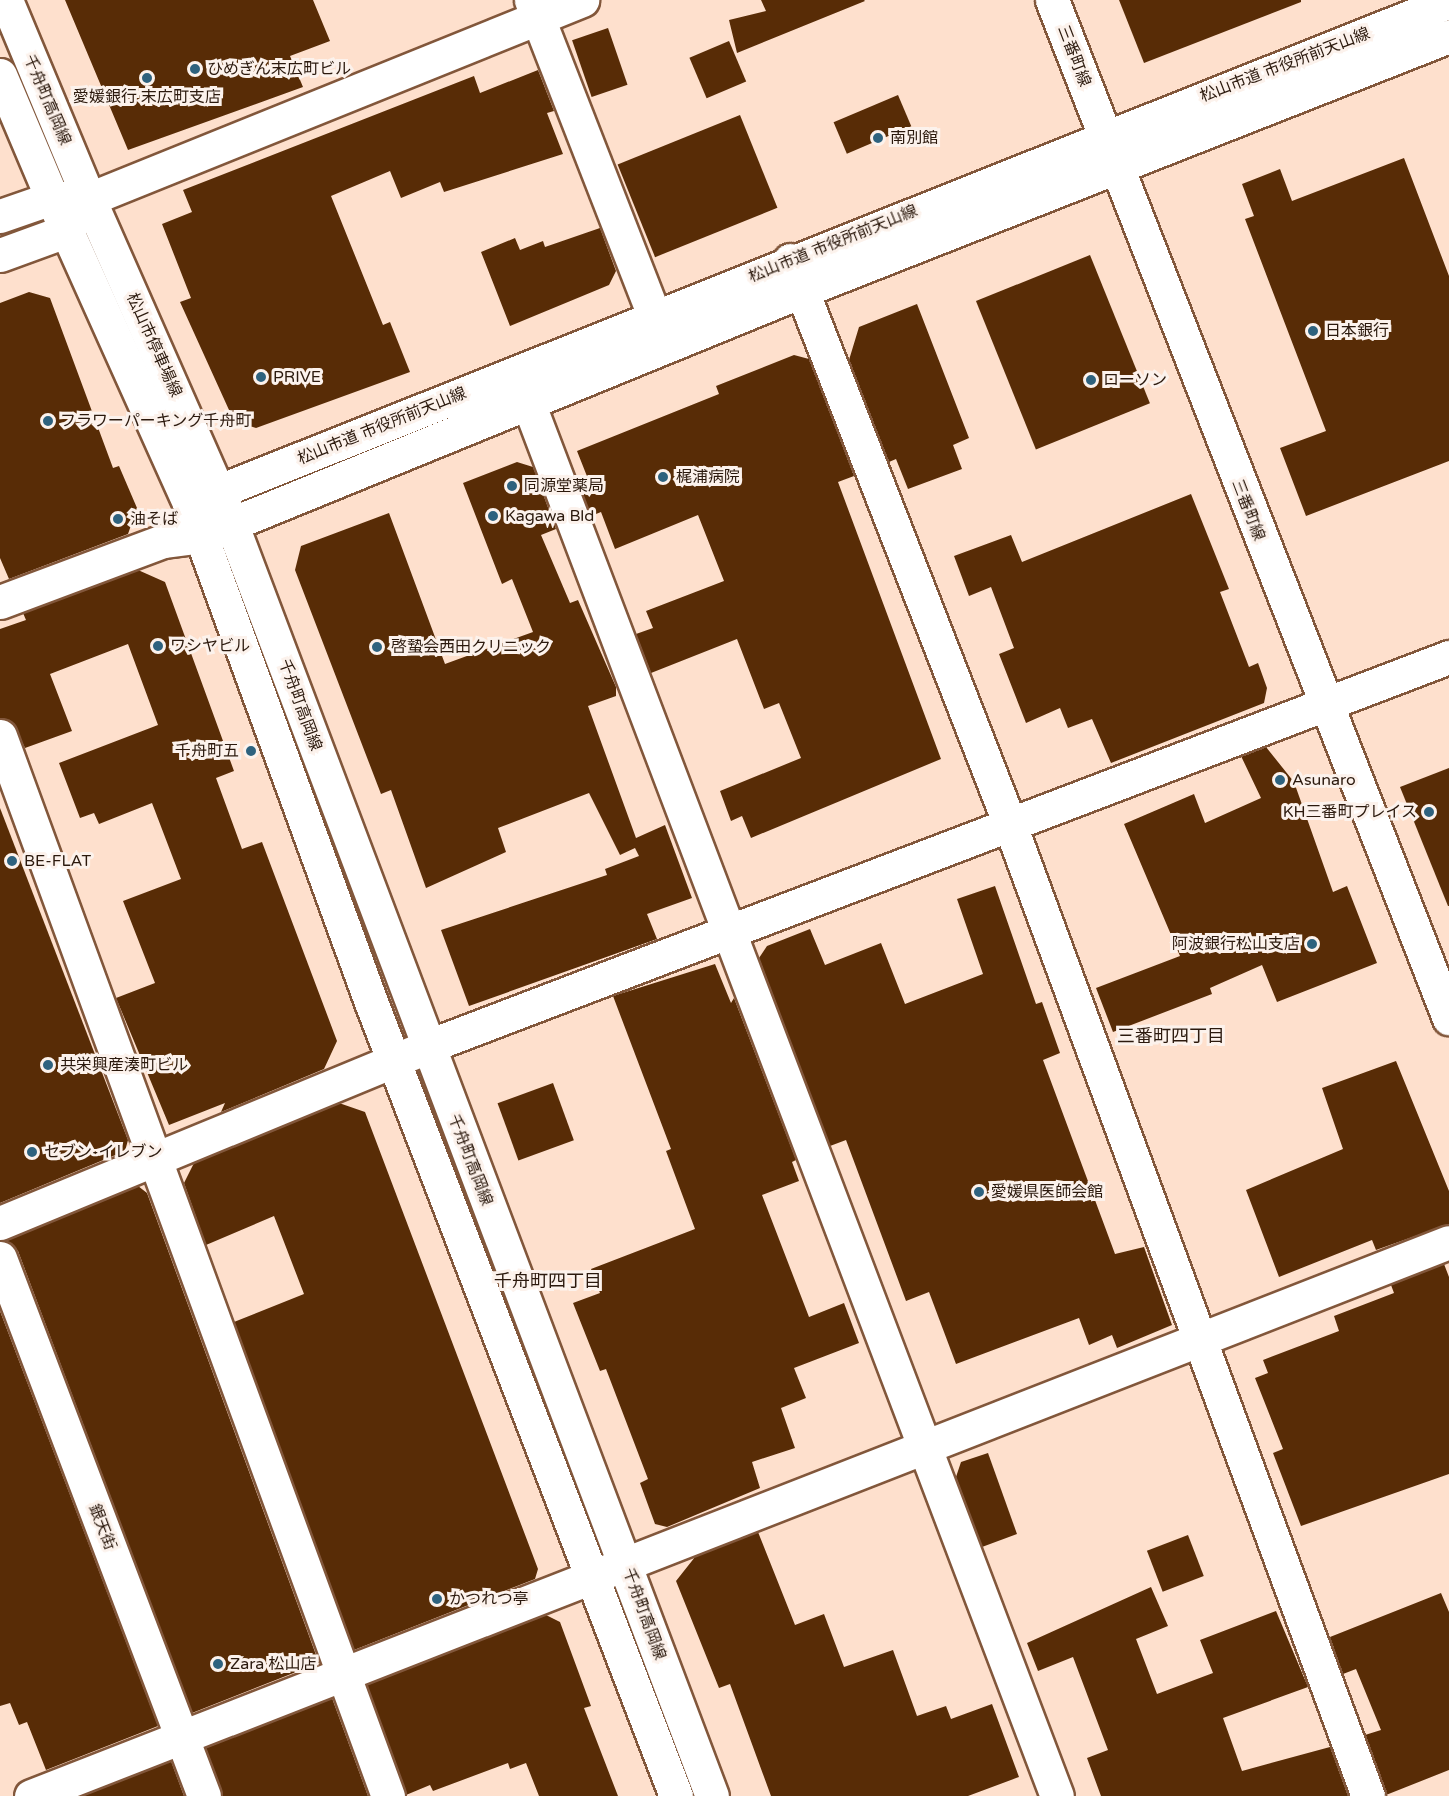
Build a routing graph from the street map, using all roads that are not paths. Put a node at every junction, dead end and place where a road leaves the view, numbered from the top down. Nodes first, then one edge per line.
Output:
1 (6, 0) edge
2 (582, 0) edge
3 (1052, 0) edge
4 (1449, 1) edge
5 (534, 9) edge
6 (1449, 36) edge
7 (0, 75) edge
8 (1104, 136) junction
9 (1115, 166) junction
10 (52, 198) junction
11 (89, 199) junction
12 (0, 216) edge
13 (66, 231) junction
14 (0, 255) edge
15 (790, 260) junction
16 (804, 290) junction
17 (653, 316) junction
18 (666, 346) junction
19 (516, 373) junction
20 (529, 402) junction
21 (203, 497) junction
22 (233, 523) junction
23 (202, 536) junction
24 (0, 602) edge
25 (1449, 657) edge
26 (1324, 706) junction
27 (0, 736) edge
28 (1009, 822) junction
29 (728, 931) junction
30 (1449, 1018) edge
31 (426, 1047) junction
32 (393, 1061) junction
33 (153, 1159) junction
34 (0, 1223) edge
35 (1449, 1242) edge
36 (0, 1258) edge
37 (1200, 1343) junction
38 (924, 1451) junction
39 (625, 1564) junction
40 (591, 1576) junction
41 (344, 1673) junction
42 (182, 1739) junction
43 (31, 1796) edge
44 (204, 1796) edge
45 (388, 1796) edge
46 (676, 1796) edge
47 (712, 1796) edge
48 (1057, 1796) edge
49 (1368, 1796) edge

1 - 11 street, 千舟町高岡線
2 - 5 street
3 - 8 street, 三番町線
4 - 8 street, 松山市道 市役所前天山線
5 - 11 street
5 - 17 street
6 - 9 street, 松山市道 市役所前天山線
7 - 10 street, 千舟町高岡線
8 - 9 street, 三番町線
8 - 15 street, 松山市道 市役所前天山線
9 - 16 street, 松山市道 市役所前天山線
9 - 26 street, 三番町線
10 - 11 street
10 - 12 street
10 - 13 street, 松山市停車場線
11 - 13 street
11 - 21 street, 松山市停車場線
13 - 14 street
13 - 21 street, 松山市停車場線
15 - 16 street
15 - 17 street, 松山市道 市役所前天山線
16 - 18 street, 松山市道 市役所前天山線
16 - 28 street
17 - 18 street
17 - 19 street, 松山市道 市役所前天山線
18 - 20 street, 松山市道 市役所前天山線
19 - 20 street
19 - 21 street, 松山市道 市役所前天山線
20 - 22 street, 松山市道 市役所前天山線
20 - 29 street
21 - 22 street, 千舟町高岡線
21 - 23 street
22 - 23 street
22 - 31 street, 千舟町高岡線
23 - 24 street
23 - 32 street
25 - 26 street
26 - 28 street
26 - 30 street, 三番町線
27 - 33 street
28 - 29 street
28 - 37 street
29 - 31 street
29 - 38 street
31 - 32 street
31 - 39 street, 千舟町高岡線
32 - 33 street
32 - 40 street
33 - 34 street
33 - 41 street
35 - 37 street
36 - 42 street, 銀天街
37 - 38 street
37 - 49 street
38 - 39 street
38 - 48 street
39 - 40 street
39 - 47 street, 千舟町高岡線
40 - 41 street
40 - 46 street
41 - 42 street
41 - 45 street
42 - 43 street
42 - 44 street, 銀天街

